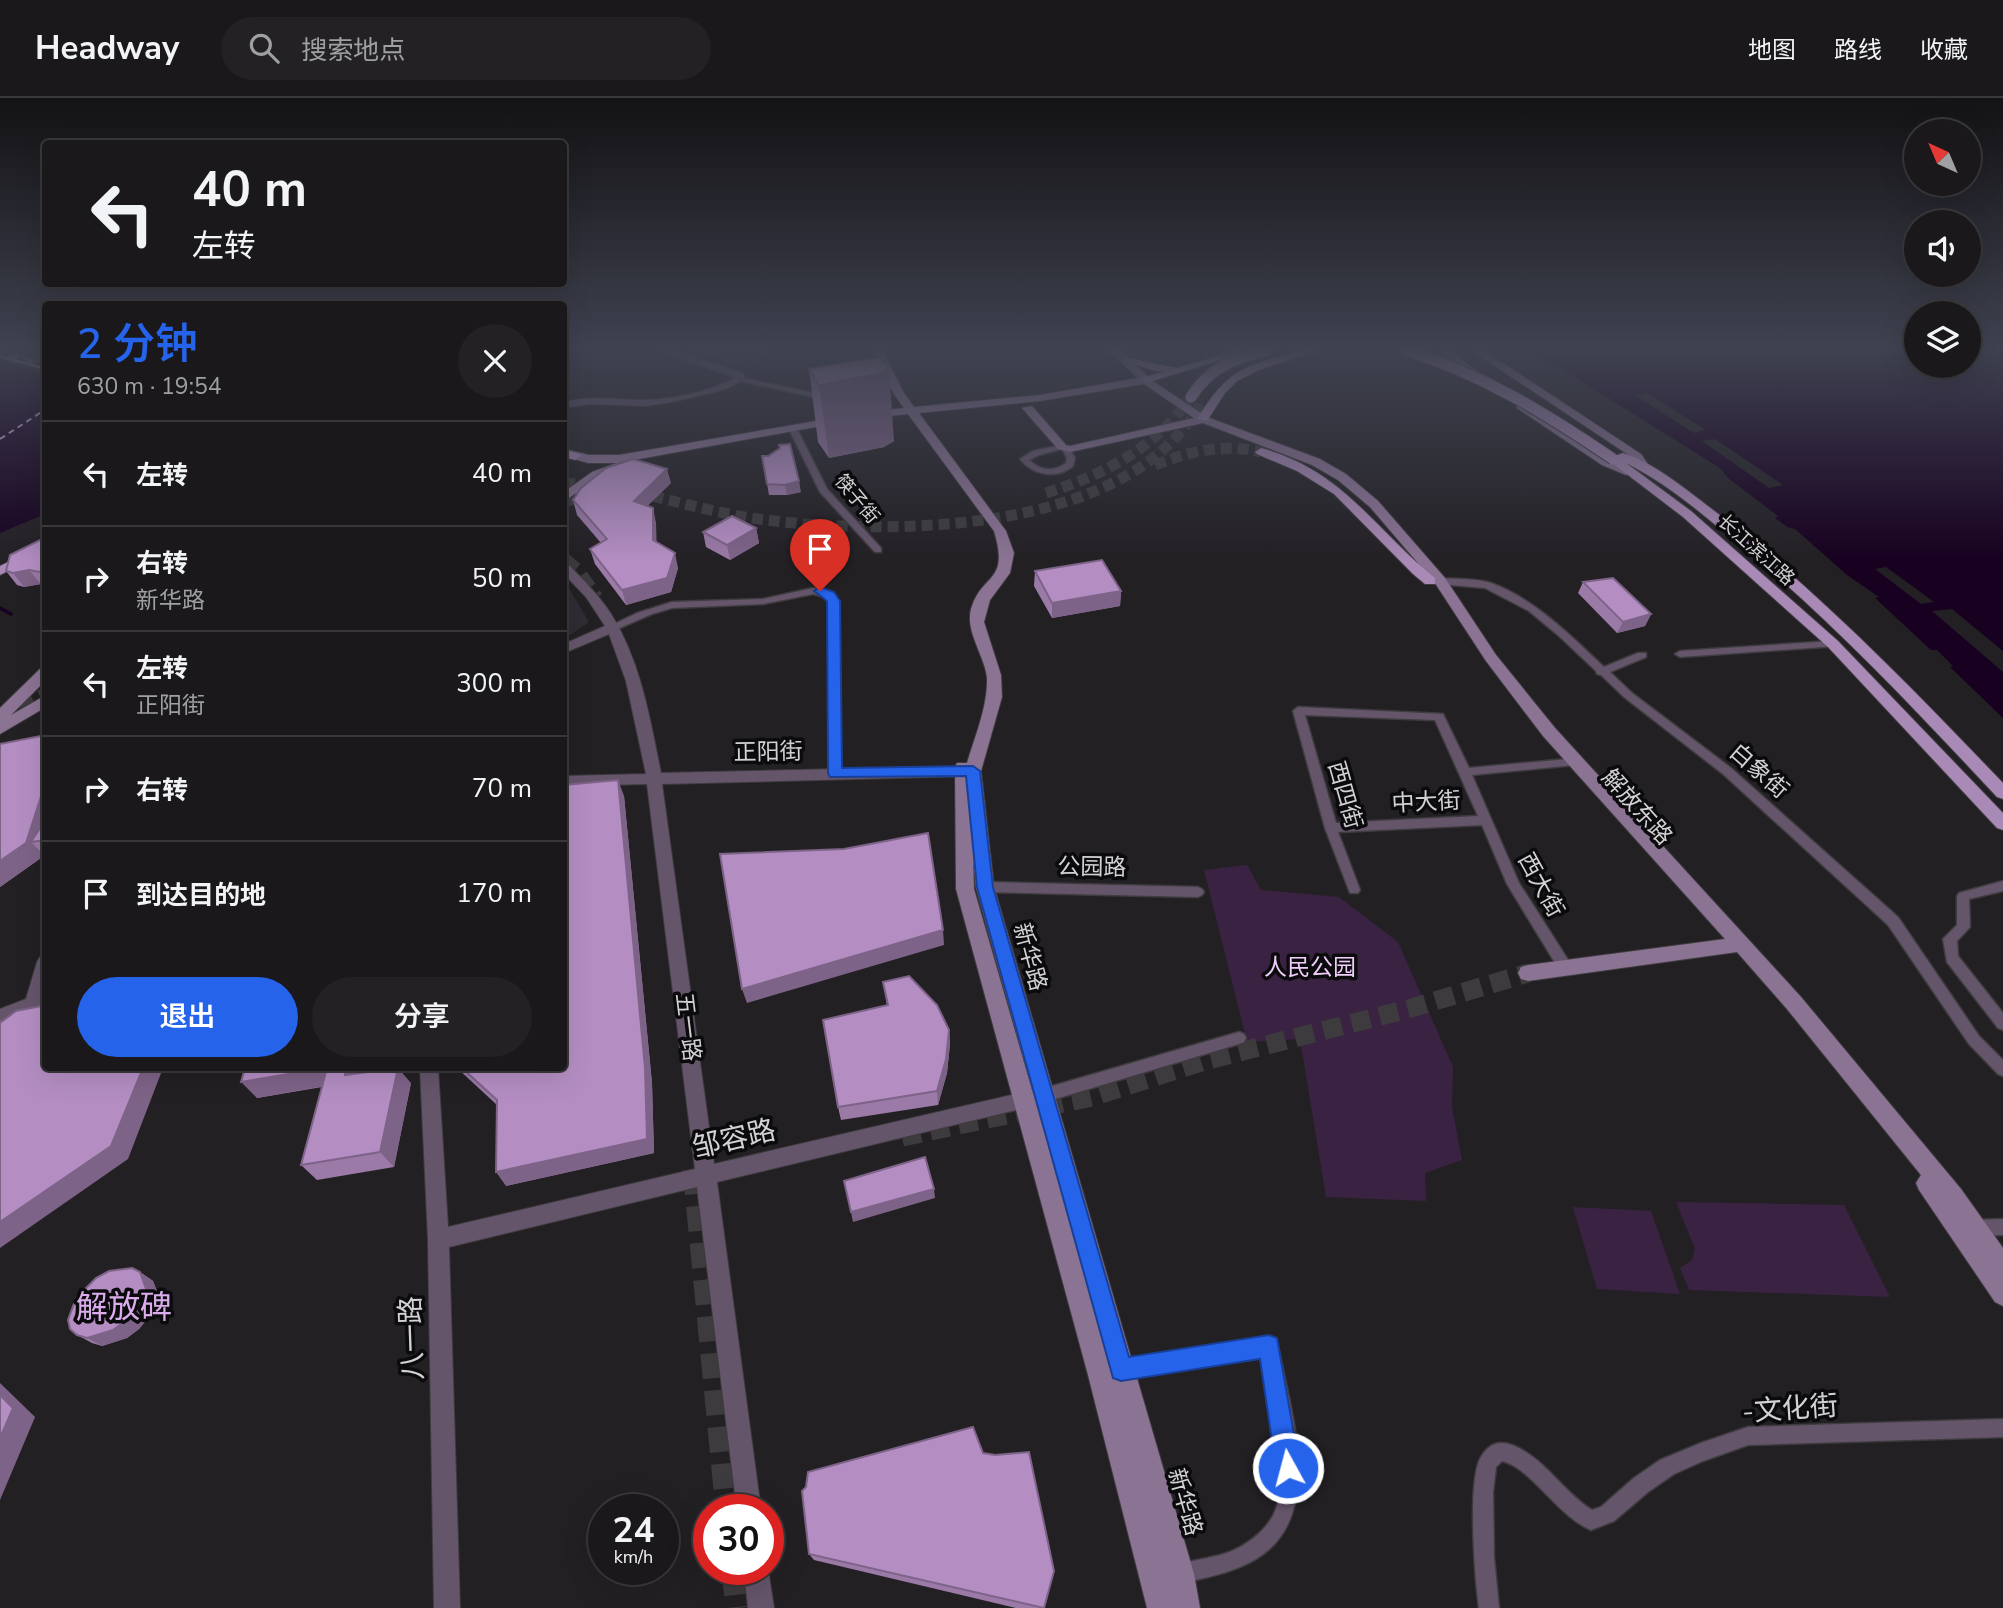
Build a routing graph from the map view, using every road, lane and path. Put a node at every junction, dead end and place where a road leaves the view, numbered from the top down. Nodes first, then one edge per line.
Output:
1 (836, 420) edge
2 (858, 420) edge
3 (915, 420) edge
4 (1039, 420) edge
5 (1199, 420) edge
6 (1207, 420) edge
7 (1543, 420) edge
8 (1558, 420) edge
9 (1565, 420) edge
10 (1582, 420) edge
11 (1186, 425) junction
12 (794, 431) junction
13 (1063, 448) junction
14 (1261, 452) tunnel mouth
15 (567, 454) edge
16 (1621, 462) junction
17 (1644, 467) junction
18 (567, 493) edge
19 (567, 495) edge
20 (42, 543) edge
21 (42, 549) edge
22 (878, 550) dead end
23 (0, 564) edge
24 (0, 570) edge
25 (567, 570) edge
26 (1435, 581) junction
27 (611, 628) junction
28 (1833, 644) junction
29 (567, 648) edge
30 (1679, 654) dead end
31 (1642, 655) dead end
32 (1601, 673) junction
33 (42, 680) edge
34 (42, 703) edge
35 (1298, 710) joint
36 (0, 717) edge
37 (0, 729) edge
38 (1570, 761) junction
39 (967, 771) junction
40 (1465, 772) junction
41 (835, 773) junction
42 (654, 777) junction
43 (567, 781) edge
44 (2003, 793) edge
45 (1486, 820) junction
46 (2003, 824) edge
47 (1331, 828) junction
48 (2003, 886) edge
49 (985, 887) junction
50 (1354, 890) dead end
51 (1198, 892) dead end
52 (1737, 944) junction
53 (1565, 967) junction
54 (1528, 973) tunnel mouth
55 (42, 975) edge
56 (0, 1017) edge
57 (2003, 1024) edge
58 (1239, 1038) dead end
59 (2003, 1070) edge
60 (429, 1071) edge
61 (1042, 1096) junction
62 (1021, 1099) junction
63 (706, 1174) junction
64 (2003, 1227) edge
65 (1975, 1228) junction
66 (439, 1239) junction
67 (2003, 1268) edge
68 (2003, 1294) edge
69 (1121, 1370) junction
70 (2003, 1428) edge
71 (746, 1494) edge
72 (1180, 1574) junction
73 (758, 1585) edge
74 (447, 1608) edge
75 (761, 1608) edge
76 (1161, 1608) edge
77 (1186, 1608) edge
78 (1489, 1608) edge

1 - 15 main road
2 - 12 main road
3 - 39 main road, 新华路
4 - 13 main road
5 - 11 main road
6 - 26 main road, 解放东路
7 - 16 main road, 长江滨江路
8 - 16 main road, bridge
9 - 16 main road
10 - 17 main road, 长江滨江路
11 - 13 main road
11 - 26 main road, 解放东路
12 - 19 main road
12 - 22 street, 筷子街
13 - 13 street
14 - 26 main road
15 - 18 main road
16 - 17 main road
16 - 28 main road, 长江滨江路
17 - 44 main road, 长江滨江路
20 - 23 main road
21 - 24 main road
25 - 27 street, 五一路
26 - 32 street, 白象街
26 - 38 main road, 解放东路
27 - 29 street
27 - 41 street
27 - 42 street, 五一路
28 - 30 street
28 - 46 main road, 长江滨江路
31 - 32 street
32 - 59 street, 白象街
33 - 36 main road
34 - 37 main road
35 - 40 street
35 - 47 street, 西四街
38 - 40 street, 中大街
38 - 52 main road, 解放东路
39 - 41 street, 正阳街
39 - 49 main road, 新华路
39 - 62 main road, 新华路
40 - 45 street, 中大街
41 - 42 street, 正阳街
42 - 43 street, 正阳街
42 - 63 street, 五一路
45 - 47 street, 中大街
45 - 53 street, 西大街
47 - 50 street, 西四街
48 - 57 street
49 - 51 street, 公园路
49 - 61 main road, 新华路
52 - 53 main road
52 - 65 main road, 解放东路
52 - 68 main road, 解放东路
53 - 54 main road
55 - 56 street
58 - 61 street
60 - 66 street, 八一路
61 - 62 street, 邹容路
61 - 69 main road, 新华路
62 - 63 street, 邹容路
62 - 76 main road, 新华路
63 - 66 street, 邹容路
63 - 71 street, 五一路
64 - 65 street
65 - 67 main road, 解放东路
66 - 74 street, 八一路
69 - 72 main road, 新华路
69 - 72 street
70 - 78 street, -文化街
72 - 77 main road, 新华路
73 - 75 street

